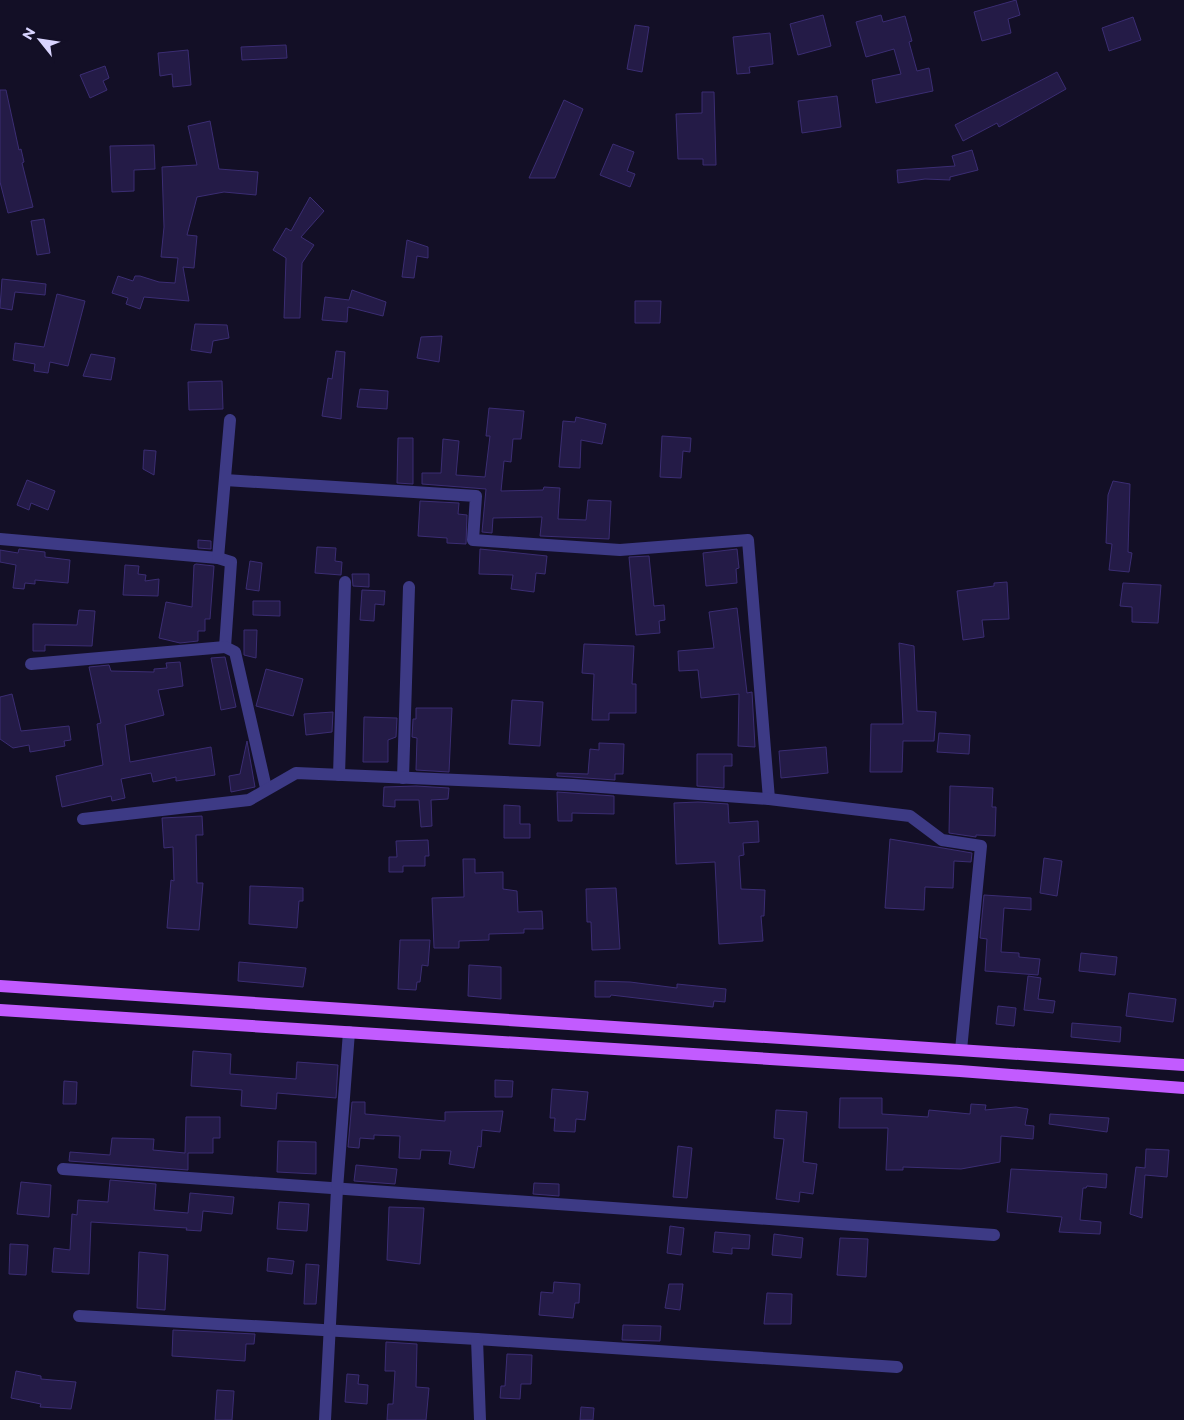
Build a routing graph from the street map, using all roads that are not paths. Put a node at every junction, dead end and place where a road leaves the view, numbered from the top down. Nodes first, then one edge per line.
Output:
1 (230, 420) dead end
2 (225, 480) junction
3 (0, 539) edge
4 (218, 558) junction
5 (346, 582) dead end
6 (409, 587) dead end
7 (225, 647) junction
8 (31, 664) dead end
9 (338, 775) junction
10 (403, 778) junction
11 (266, 788) junction
12 (769, 799) junction
13 (83, 819) dead end
14 (0, 986) edge
15 (0, 1010) edge
16 (349, 1032) junction
17 (960, 1050) junction
18 (1184, 1066) edge
19 (1184, 1088) edge
20 (63, 1169) dead end
21 (337, 1189) junction
22 (994, 1235) dead end
23 (79, 1316) dead end
24 (330, 1331) junction
25 (477, 1339) junction
26 (897, 1367) dead end
27 (326, 1420) edge
28 (480, 1420) edge

1 - 2 street
2 - 4 street
2 - 12 street
3 - 4 street
4 - 7 street
5 - 9 street
6 - 10 street
7 - 8 street
7 - 11 street
9 - 10 street
9 - 11 street
10 - 12 street
11 - 13 street
12 - 17 street
14 - 17 main road
15 - 16 main road
16 - 19 main road
16 - 21 street
17 - 18 main road
20 - 21 street
21 - 22 street
21 - 24 street
23 - 24 street
24 - 25 street
24 - 27 street
25 - 26 street
25 - 28 street

